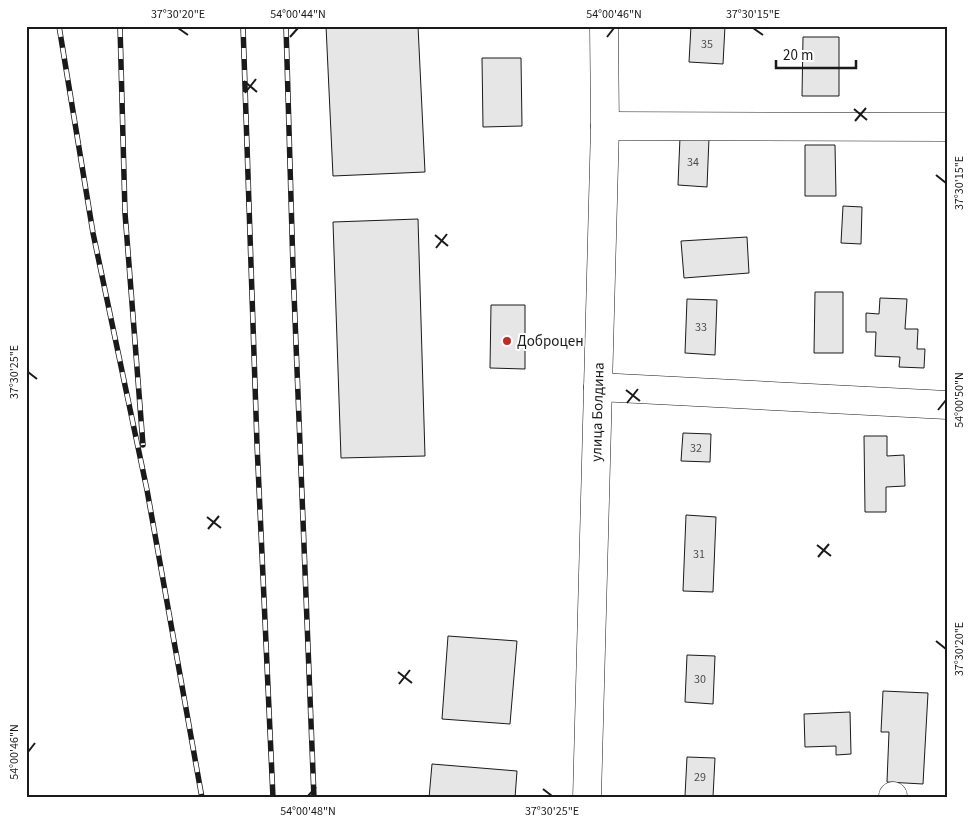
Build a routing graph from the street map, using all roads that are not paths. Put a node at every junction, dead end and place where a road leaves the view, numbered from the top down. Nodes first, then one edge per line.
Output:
1 (604, 26) edge
2 (604, 126) junction
3 (947, 127) edge
4 (598, 387) junction
5 (947, 405) edge
6 (587, 798) edge

1 - 2 main road, улица Болдина
2 - 3 main road
2 - 4 main road, улица Болдина
4 - 5 main road
4 - 6 main road, улица Болдина

